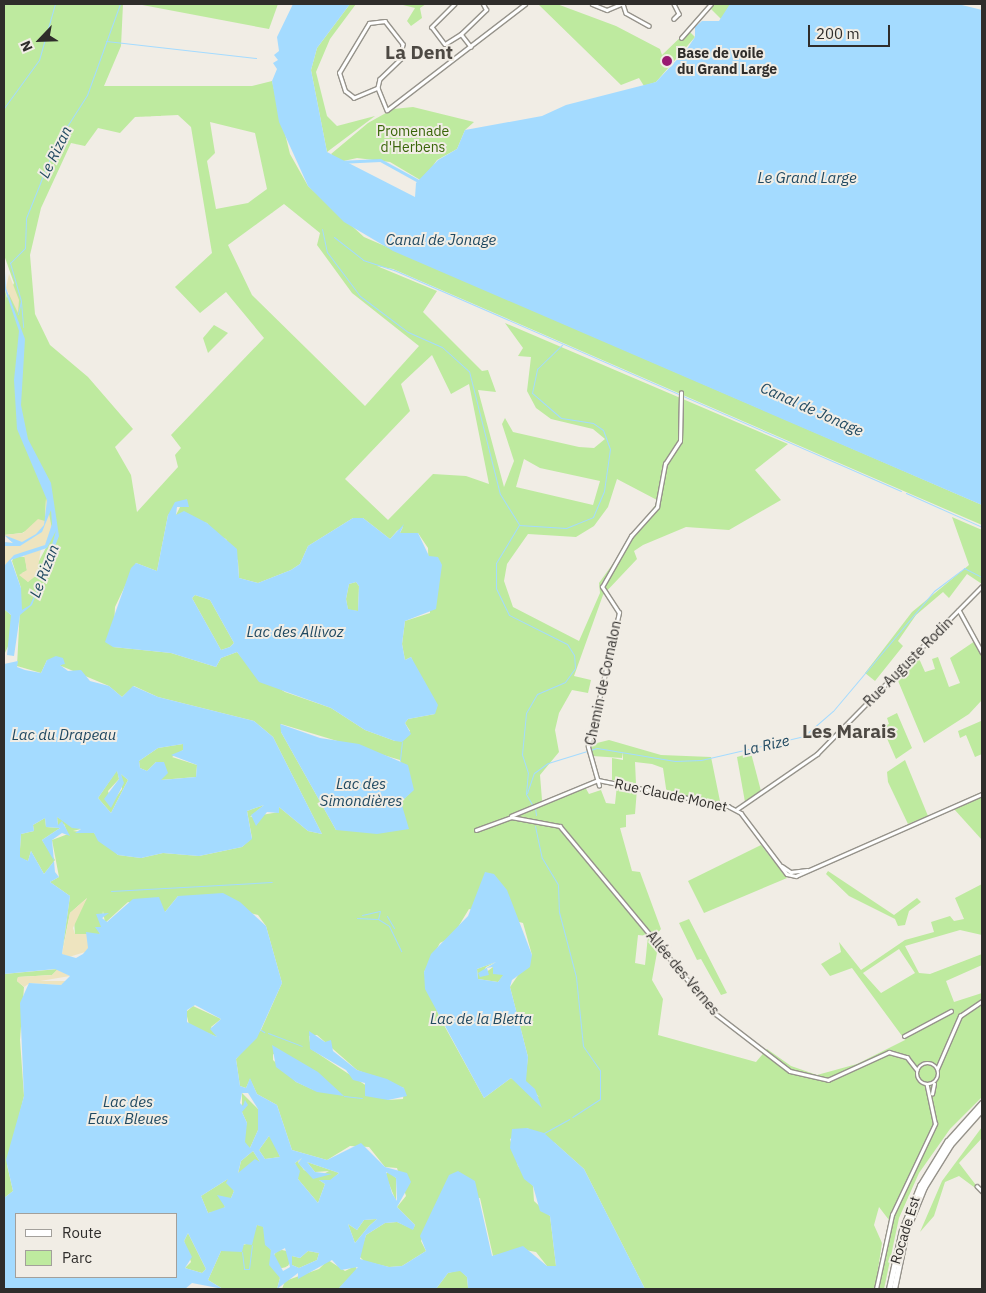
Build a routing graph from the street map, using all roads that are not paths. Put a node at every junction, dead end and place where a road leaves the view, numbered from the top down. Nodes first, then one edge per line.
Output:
1 (455, 4) edge
2 (483, 4) edge
3 (525, 4) edge
4 (592, 4) edge
5 (622, 4) edge
6 (674, 4) edge
7 (711, 4) edge
8 (674, 19) dead end
9 (649, 26) dead end
10 (461, 34) junction
11 (681, 38) dead end
12 (471, 47) junction
13 (378, 88) junction
14 (681, 393) dead end
15 (982, 586) edge
16 (959, 610) junction
17 (982, 652) edge
18 (598, 780) junction
19 (599, 786) dead end
20 (982, 794) edge
21 (737, 809) junction
22 (511, 817) junction
23 (476, 830) dead end
24 (982, 1001) edge
25 (952, 1011) dead end
26 (904, 1036) dead end
27 (941, 1062) junction
28 (914, 1063) junction
29 (922, 1065) junction
30 (934, 1065) junction
31 (937, 1068) junction
32 (917, 1070) junction
33 (934, 1084) junction
34 (927, 1085) junction
35 (932, 1094) junction
36 (982, 1103) edge
37 (982, 1109) edge
38 (977, 1186) dead end
39 (982, 1191) edge
40 (876, 1289) edge
41 (889, 1289) edge
42 (894, 1289) edge

1 - 10 street
2 - 10 street
3 - 12 street
4 - 5 street
5 - 9 street
6 - 8 street
7 - 11 street
10 - 12 street
12 - 13 street
13 - 13 street
14 - 18 street, Chemin de Cornalon
15 - 16 street, Rue Auguste Rodin
16 - 17 street
16 - 21 street, Rue Auguste Rodin
18 - 19 street, Chemin de Cornalon
18 - 21 street, Rue Claude Monet
18 - 22 street
20 - 21 street, Rue Claude Monet
22 - 23 street
22 - 28 street, Allée des Vernes
24 - 27 street
25 - 26 street
27 - 30 street
27 - 31 street
28 - 29 street, Allée des Vernes
28 - 32 street
29 - 30 street
29 - 32 street
30 - 31 street
31 - 33 street
32 - 34 street
33 - 34 street
33 - 35 street
34 - 35 street
35 - 40 street
36 - 41 highway, Rocade Est
37 - 42 highway, Rocade Est
38 - 39 street

